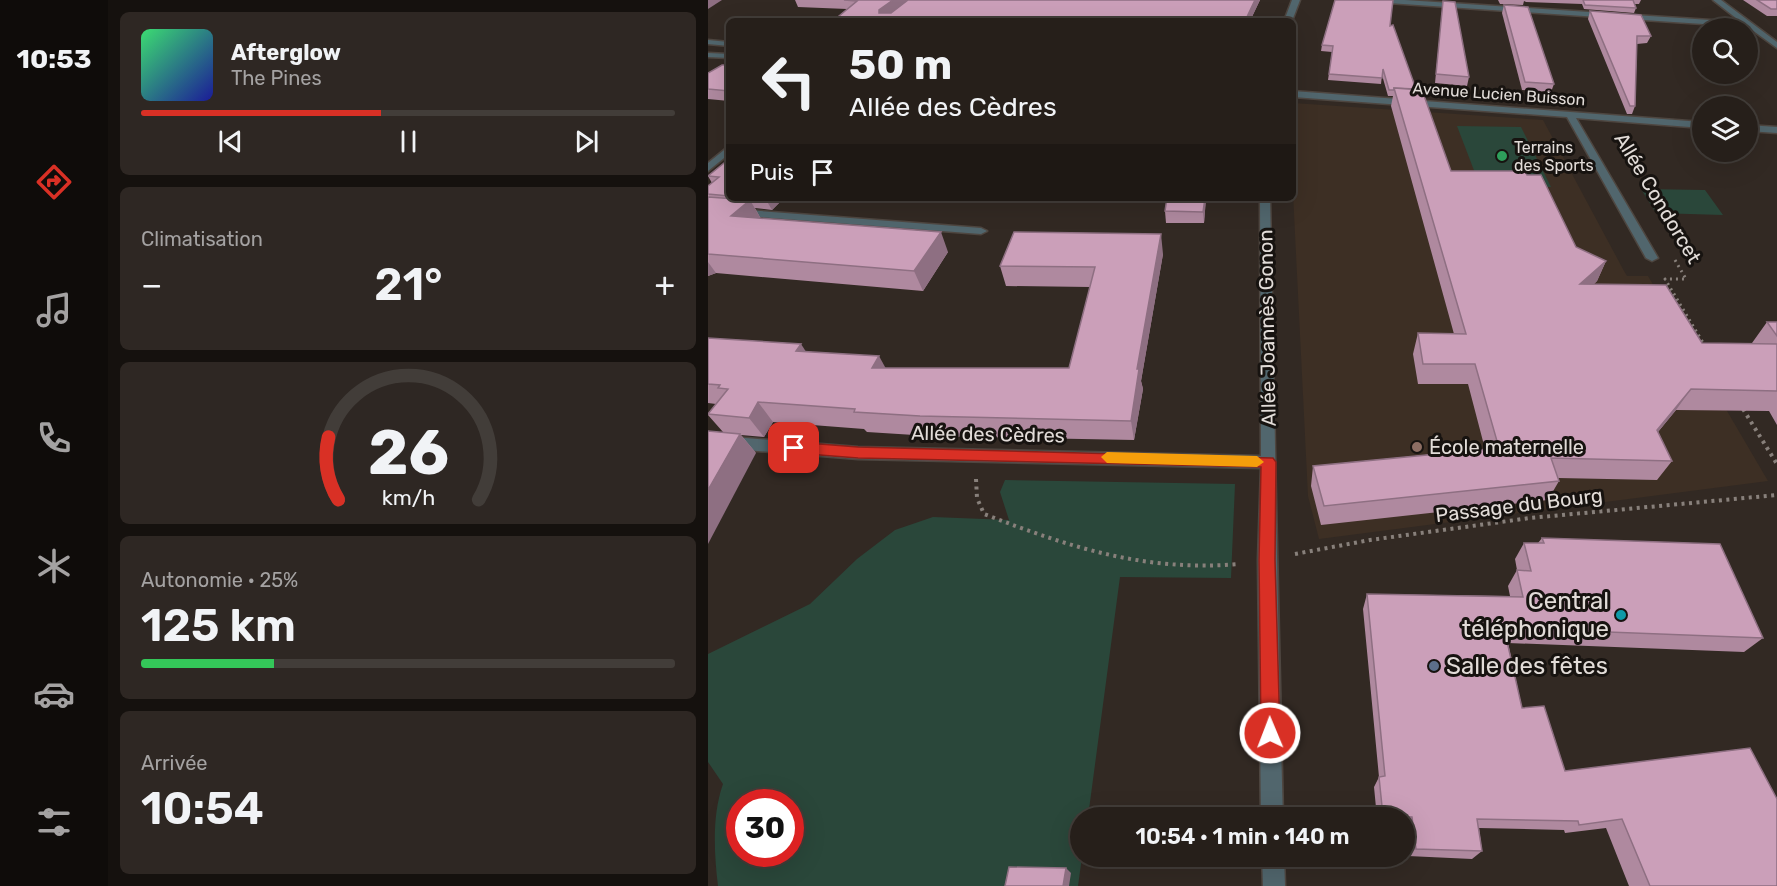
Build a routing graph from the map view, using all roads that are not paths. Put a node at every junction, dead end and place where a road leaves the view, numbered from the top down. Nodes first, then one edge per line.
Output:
1 (1296, 0) edge
2 (1373, 0) edge
3 (1717, 0) edge
4 (1289, 18) edge
5 (1741, 18) edge
6 (1692, 21) edge
7 (1758, 31) edge
8 (708, 42) edge
9 (726, 44) edge
10 (1777, 46) edge
11 (708, 56) edge
12 (726, 56) edge
13 (1296, 94) edge
14 (1570, 115) junction
15 (1692, 124) edge
16 (1758, 129) edge
17 (1777, 130) edge
18 (726, 152) edge
19 (708, 168) edge
20 (1265, 201) edge
21 (708, 210) edge
22 (981, 231) dead end
23 (1652, 258) dead end
24 (708, 441) edge
25 (1269, 462) junction
26 (1272, 807) edge
27 (1273, 867) edge
28 (1274, 886) edge

1 - 4 street
2 - 6 street
3 - 5 street
7 - 10 street
8 - 9 street
11 - 12 street
13 - 14 street, Avenue Lucien Buisson
14 - 15 street, Avenue Lucien Buisson
14 - 23 street, Allée Condorcet
16 - 17 street
18 - 19 street
20 - 25 street, Allée Joannès Gonon
21 - 22 street
24 - 25 street, Allée des Cèdres
25 - 26 street, Allée Joannès Gonon
27 - 28 street

